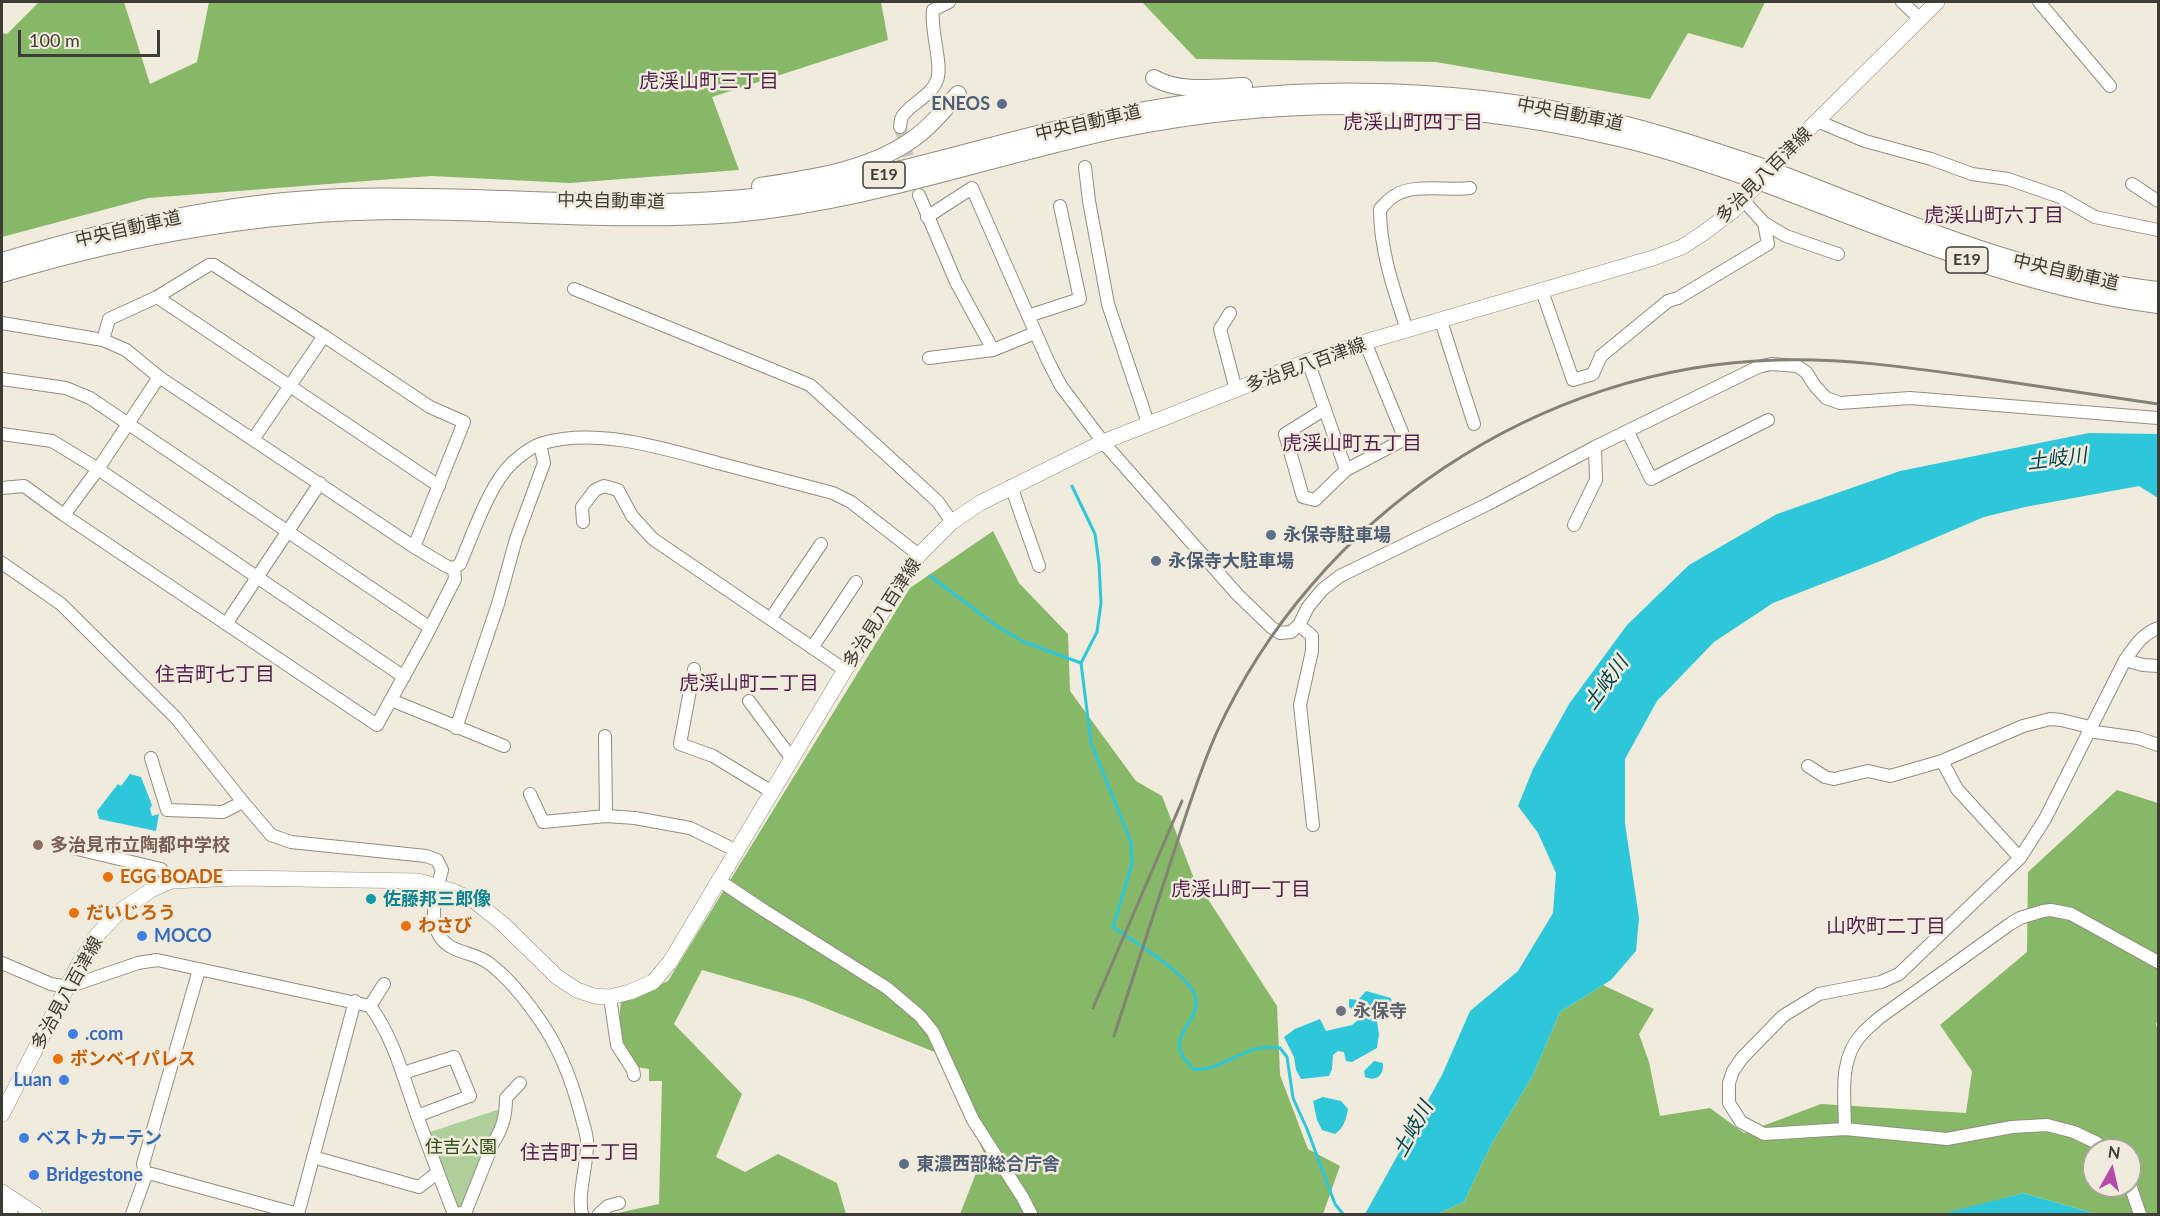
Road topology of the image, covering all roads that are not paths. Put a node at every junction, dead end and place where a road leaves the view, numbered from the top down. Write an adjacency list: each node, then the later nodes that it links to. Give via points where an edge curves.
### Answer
1 (949, 2): 11 (street, via 933,10 931,21 938,79 928,94 902,116)
2 (1902, 2): 5 (street)
3 (1938, 2): 5 (main road, 多治見八百津線)
4 (2039, 2): 7 (street)
5 (1919, 18): 10 (main road, 多治見八百津線)
6 (1154, 78): 8 (highway, via 1164,84 1192,87 1328,86)
7 (2110, 86)
8 (1393, 92): 13 (highway, 中央自動車道 / E19, via 1504,102 1603,119 1662,135); 18 (highway, 中央自動車道 / E19, via 1251,95 1159,108 808,190 688,202)
9 (958, 94): 18 (highway, via 915,138 868,163 720,192)
10 (1818, 121): 19 (main road, 多治見八百津線); 24 (street, via 1865,141 2060,197 2095,217)
11 (900, 127)
12 (1085, 167): 52 (street, via 1108,304)
13 (1752, 171): 14 (highway, 中央自動車道 / E19, bridge); 27 (highway, 中央自動車道 / E19, via 1524,119 1390,106 1299,106 1117,130 888,189 772,210 646,217 405,211 284,216 177,230)
14 (1786, 184): 29 (highway, 中央自動車道 / E19, via 2024,263 2101,282); 32 (highway, 中央自動車道 / E19, via 1928,246 2008,273 2084,293)
15 (2132, 184): 20 (street)
16 (1470, 188): 37 (street, via 1424,188 1396,194 1380,209 1388,273)
17 (919, 195): 22 (street)
18 (577, 201): 26 (highway, 中央自動車道 / E19, via 393,196 283,201 164,219)
19 (1744, 201): 23 (street); 30 (main road, 多治見八百津線, via 1682,247)
20 (2158, 201)
21 (1060, 206): 34 (street, via 1080,299)
22 (927, 217): 34 (street, via 972,188); 42 (street)
23 (1764, 223): 25 (street, via 1785,236); 30 (street, via 1768,244 1668,301 1601,356 1593,374 1573,380)
24 (2158, 230)
25 (1838, 254)
26 (2, 261)
27 (2, 274)
28 (574, 289): 69 (street, via 810,386 938,502)
29 (2158, 290)
30 (1542, 291): 35 (main road, 多治見八百津線)
31 (157, 297): 39 (street, via 214,265); 40 (street, via 109,319); 47 (street)
32 (2158, 305)
33 (1230, 313): 48 (street, via 1220,329)
34 (1028, 316): 38 (street)
35 (1441, 321): 37 (main road, 多治見八百津線); 54 (street)
36 (2, 323): 40 (street)
37 (1407, 330): 41 (main road, 多治見八百津線)
38 (1035, 333): 42 (street); 58 (street, via 1061,386)
39 (324, 336): 47 (street); 64 (street, via 430,407 464,422)
40 (103, 340): 45 (street, via 126,350)
41 (1365, 342): 44 (main road, 多治見八百津線); 62 (street, via 1402,432 1401,441)
42 (993, 350): 43 (street)
43 (929, 358)
44 (1308, 361): 48 (main road, 多治見八百津線); 49 (street)
45 (159, 376): 53 (street); 57 (street)
46 (2, 379): 53 (street, via 66,388 90,398)
47 (289, 386): 57 (street); 64 (street)
48 (1236, 390): 52 (main road, 多治見八百津線)
49 (1325, 410): 62 (street); 62 (street, via 1285,434 1303,497 1315,500)
50 (2158, 418): 55 (street, via 1910,398 1840,403 1826,398 1797,366 1771,364)
51 (1768, 420): 55 (street, via 1651,479)
52 (1148, 423): 58 (main road, 多治見八百津線)
53 (128, 424): 61 (street); 71 (street)
54 (1474, 424)
55 (1629, 432): 60 (street)
56 (2, 434): 61 (street, via 52,441)
57 (254, 438): 63 (street)
58 (1103, 442): 65 (main road, 多治見八百津線); 82 (street, via 1271,627 1280,633 1291,632)
59 (540, 444): 74 (street, via 591,439 639,442 833,493 851,502); 77 (street, via 525,452 501,476 460,564); 93 (street, via 544,463)
60 (1595, 447): 70 (street, via 1596,480); 82 (street, via 1340,576 1322,590)
61 (98, 469): 67 (street); 78 (street)
62 (1346, 470)
63 (320, 483): 71 (street); 73 (street)
64 (439, 486): 73 (street)
65 (1011, 486): 69 (main road, 多治見八百津線); 76 (street)
66 (2, 488): 67 (street, via 24,486)
67 (64, 515): 81 (street)
68 (583, 522): 80 (street, via 582,507 595,490 604,486 618,490 632,516 653,539)
69 (952, 522): 74 (main road, 多治見八百津線)
70 (1575, 525)
71 (288, 532): 78 (street); 83 (street)
72 (821, 544): 80 (street)
73 (414, 547): 77 (street)
74 (919, 555): 89 (main road, 多治見八百津線)
75 (2, 563): 104 (street, via 78,620 176,718)
76 (1039, 566)
77 (454, 568): 83 (street, via 455,579)
78 (257, 579): 81 (street); 90 (street)
79 (856, 582): 85 (street)
80 (771, 618): 85 (street)
81 (226, 624): 91 (street, via 377,725)
82 (1299, 625): 106 (street, via 1312,636 1300,705)
83 (429, 627): 90 (street)
84 (2158, 628): 86 (street, via 2139,639)
85 (813, 648): 89 (street)
86 (2125, 660): 87 (street); 94 (street)
87 (2158, 666)
88 (694, 669): 102 (street, via 680,744 713,756)
89 (845, 670): 99 (main road, 多治見八百津線)
90 (404, 676): 91 (street)
91 (391, 700): 93 (street)
92 (748, 701): 99 (street)
93 (456, 728): 97 (street)
94 (2089, 729): 96 (street); 100 (street, via 2050,719 2023,726); 109 (street, via 2045,819)
95 (605, 736): 105 (street)
96 (2158, 745)
97 (504, 746)
98 (151, 758): 104 (street, via 167,810 223,812)
99 (792, 759): 102 (main road, 多治見八百津線)
100 (1942, 761): 101 (street, via 1890,776 1868,771 1834,779); 109 (street, via 1957,789)
101 (1808, 766)
102 (772, 792): 108 (main road, 多治見八百津線)
103 (530, 794): 105 (street, via 543,822)
104 (243, 802): 112 (street, via 271,835 291,842 437,860 442,870)
105 (606, 816): 108 (street, via 690,828)
106 (1313, 825)
107 (73, 848): 110 (street, via 161,869)
108 (737, 851): 111 (main road, 多治見八百津線)
109 (2020, 858): 126 (street, via 1899,974 1881,982 1819,994 1797,1006 1752,1047 1733,1071 1730,1103 1741,1122 1754,1130 1774,1134)
110 (171, 881): 112 (main road, 多治見八百津線, via 418,881); 117 (main road, 多治見八百津線, via 118,912 98,935)
111 (720, 881): 118 (main road, 多治見八百津線, via 670,962 653,982); 142 (street, via 887,988 920,1016 933,1032 973,1120)
112 (437, 887): 118 (main road, 多治見八百津線, via 472,900 503,924 557,977 577,990); 140 (street, via 433,922 441,940 491,964 539,1019 559,1052 587,1140)
113 (2158, 962): 126 (street, via 2071,914 2050,910 2020,918 1861,1034 1846,1063)
114 (2, 963): 117 (street)
115 (199, 970): 117 (street, via 157,960); 119 (street); 130 (street, via 143,1164)
116 (384, 984): 120 (street)
117 (68, 987): 124 (main road, 多治見八百津線)
118 (610, 998): 122 (street, via 617,1045)
119 (355, 1001): 120 (street); 128 (street)
120 (370, 1006): 121 (street, via 381,1020)
121 (403, 1073): 125 (street); 125 (street, via 454,1057 470,1096)
122 (634, 1075)
123 (520, 1083): 139 (street, via 506,1098 506,1116 466,1211)
124 (2, 1114)
125 (417, 1116): 129 (street)
126 (1845, 1129): 127 (street, via 1947,1138 2047,1125)
127 (2087, 1138)
128 (313, 1157): 129 (street, via 419,1186); 135 (street)
129 (437, 1173): 139 (street)
130 (146, 1175): 135 (street); 138 (street)
131 (2, 1192): 137 (main road)
132 (2134, 1198): 143 (street)
133 (619, 1203): 141 (street, via 608,1206)
134 (2, 1208): 136 (main road)
135 (298, 1214)
136 (10, 1215)
137 (35, 1215)
138 (132, 1215)
139 (456, 1215)
140 (582, 1215)
141 (599, 1215)
142 (1031, 1215)
143 (2140, 1215)

